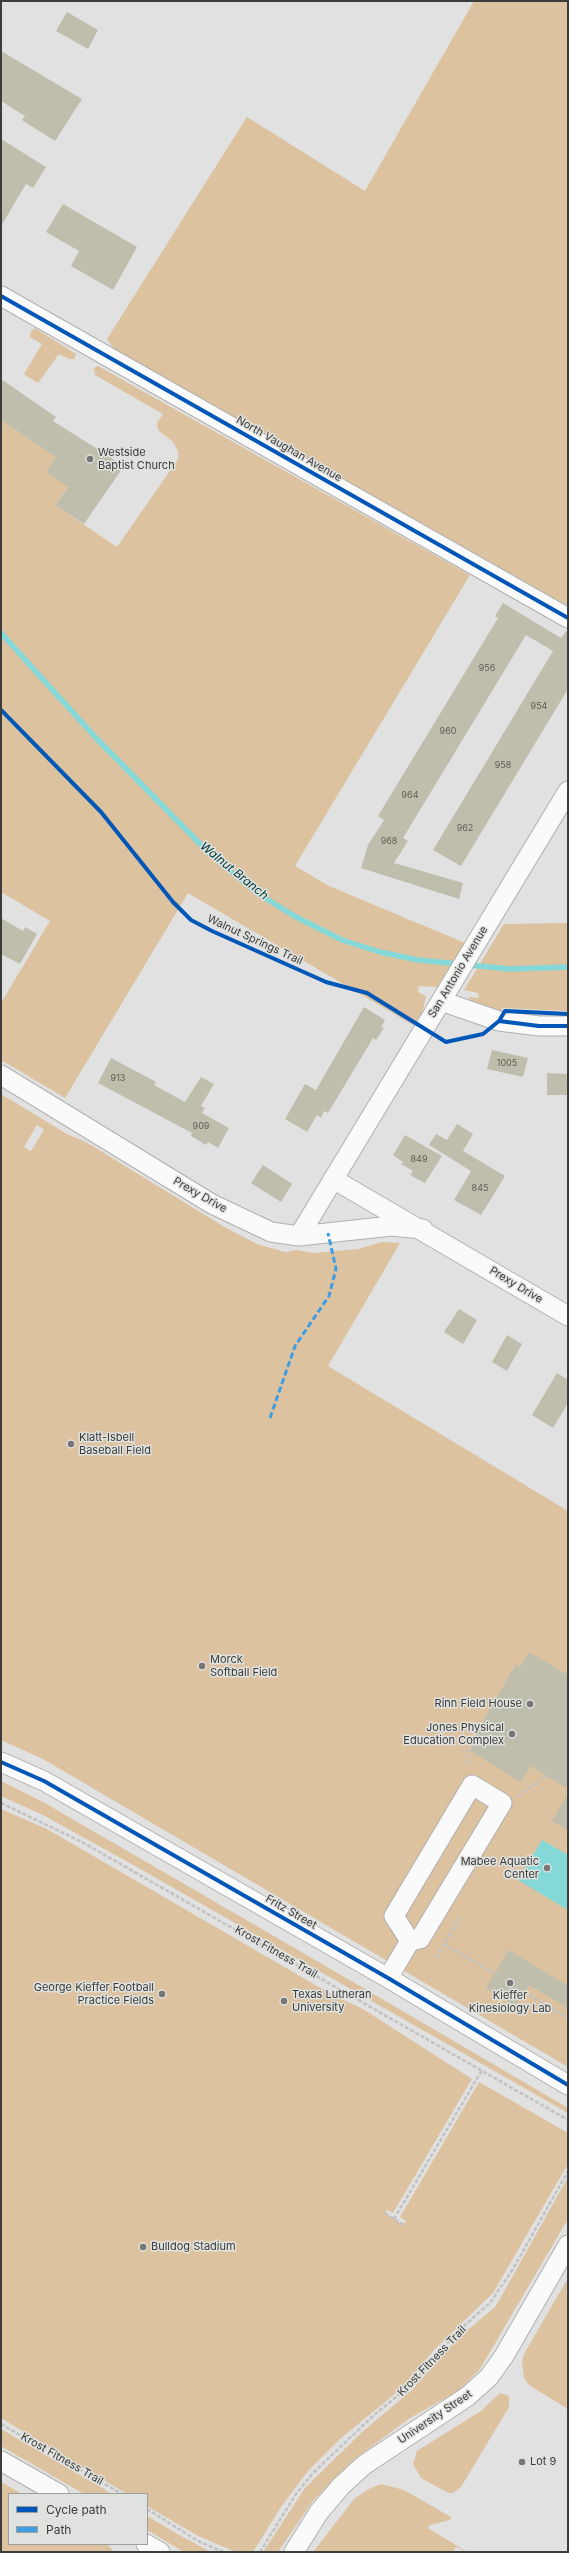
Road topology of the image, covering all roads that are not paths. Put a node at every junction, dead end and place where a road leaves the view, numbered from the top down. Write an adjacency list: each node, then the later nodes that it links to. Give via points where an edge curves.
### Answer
1 (1, 296): 2 (street, North Vaughan Avenue)
2 (568, 618)
3 (568, 791): 4 (street, San Antonio Avenue)
4 (441, 1001): 5 (street, via 499,1021 533,1026); 7 (street, San Antonio Avenue)
5 (568, 1026)
6 (1, 1075): 9 (street, Prexy Drive, via 212,1204 271,1232)
7 (333, 1179): 8 (street, Prexy Drive); 9 (street, San Antonio Avenue)
8 (423, 1229): 9 (street, Prexy Drive, via 391,1226); 10 (street, Prexy Drive)
9 (299, 1236)
10 (568, 1316)
11 (1, 1762): 13 (street, Fritz Street, via 44,1781)
12 (410, 1941): 12 (street, via 420,1939 502,1803 472,1785 394,1916); 13 (street)
13 (388, 1978): 14 (street, Fritz Street)
14 (568, 2085)
15 (568, 2245): 20 (street, University Street, via 504,2356 489,2377 468,2396 372,2460 346,2481 319,2512)
16 (1, 2461): 17 (street)
17 (57, 2493)
18 (148, 2545): 19 (street)
19 (160, 2552)
20 (294, 2552)

